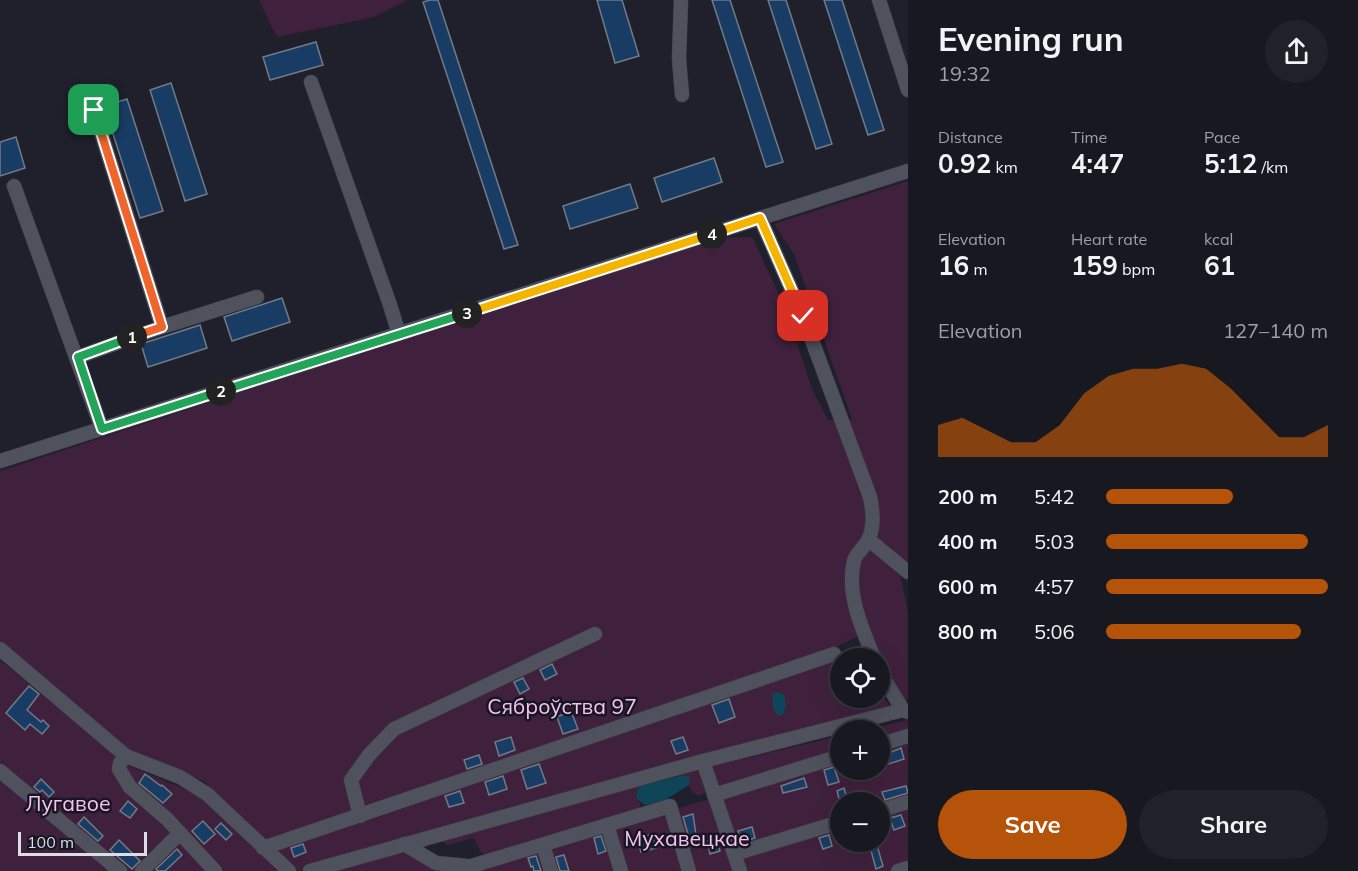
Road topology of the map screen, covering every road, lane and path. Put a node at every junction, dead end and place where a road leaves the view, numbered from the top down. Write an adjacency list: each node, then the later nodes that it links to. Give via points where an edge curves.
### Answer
1 (681, 0): 5 (street)
2 (879, 0): 4 (street)
3 (311, 82): 12 (street)
4 (908, 90)
5 (682, 95)
6 (94, 110): 11 (street)
7 (908, 171): 9 (street)
8 (14, 186): 13 (street)
9 (760, 218): 12 (street); 16 (street, via 803,316 870,497 874,517)
10 (257, 297): 11 (street)
11 (162, 327): 13 (street)
12 (399, 334): 14 (street)
13 (78, 357): 14 (street)
14 (102, 429): 15 (street)
15 (0, 461)
16 (869, 540): 17 (street); 19 (street, via 855,557 850,580)
17 (908, 572)
18 (595, 634): 33 (street, via 394,729 351,780)
19 (870, 648)
20 (0, 649): 26 (street)
21 (830, 655): 33 (street)
22 (890, 688): 23 (street)
23 (905, 711): 28 (street)
24 (908, 736): 25 (street)
25 (890, 742)
26 (126, 756): 36 (street, via 119,769 130,787); 39 (street, via 180,777 207,794)
27 (830, 759): 30 (street)
28 (703, 761): 30 (street); 37 (street)
29 (0, 771): 43 (street)
30 (714, 795): 40 (street)
31 (908, 802): 32 (street)
32 (890, 808)
33 (360, 816): 39 (street)
34 (607, 825): 38 (street); 50 (street); 51 (street, via 670,806)
35 (830, 825): 40 (street)
36 (180, 833): 44 (street); 45 (street)
37 (404, 844): 42 (street, via 436,863); 47 (street)
38 (543, 845): 42 (street); 49 (street)
39 (263, 848): 46 (street)
40 (734, 854): 52 (street)
41 (908, 868): 53 (street)
42 (474, 869): 48 (street)
43 (120, 871)
44 (142, 871)
45 (215, 871)
46 (289, 871)
47 (310, 871)
48 (455, 871)
49 (550, 871)
50 (621, 871)
51 (689, 871)
52 (740, 871)
53 (898, 871)

